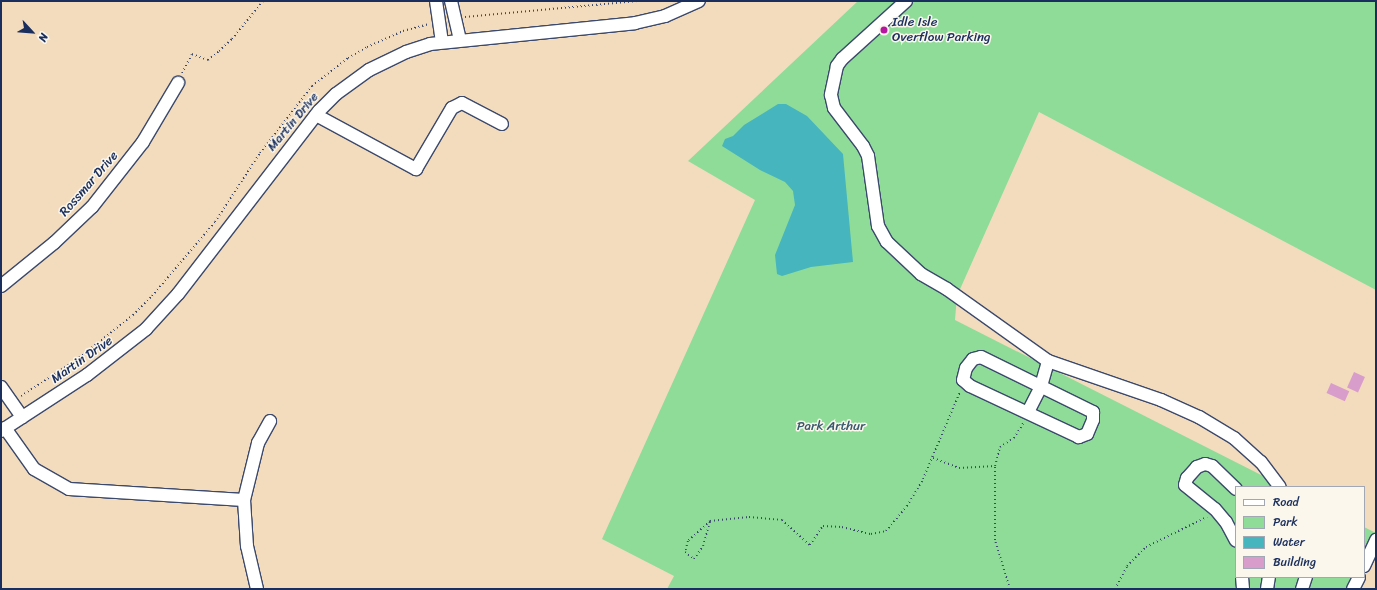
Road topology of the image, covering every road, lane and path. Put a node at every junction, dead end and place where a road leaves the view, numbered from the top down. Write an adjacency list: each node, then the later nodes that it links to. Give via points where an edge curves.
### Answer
1 (263, 1): 11 (path, via 232,39 208,60 192,54)
2 (436, 1): 10 (street)
3 (451, 1): 9 (street)
4 (637, 1): 7 (path)
5 (699, 1): 9 (street, Martin Drive, via 665,16 636,23)
6 (906, 1): 15 (street, via 842,59 837,66 831,95 834,108 864,146 868,156 878,226 887,242 921,274 947,289)
7 (465, 17)
8 (433, 22): 19 (path, via 403,31 367,47 348,58 312,86 260,153 215,222 152,296 82,356)
9 (460, 39): 10 (street, Martin Drive)
10 (442, 42): 12 (street, Martin Drive, via 406,52 369,70 336,94)
11 (178, 83): 14 (street, Rossmar Drive, via 143,142 92,207 54,243)
12 (316, 116): 13 (street, via 416,169 452,108 462,103); 21 (street, Martin Drive, via 161,314 107,361)
13 (502, 124)
14 (1, 286)
15 (1048, 361): 17 (street); 26 (street, via 1161,400 1199,417 1234,438 1261,462)
16 (970, 386): 17 (street, via 963,380 966,368 973,359 981,357); 20 (street); 24 (path, via 960,393 953,405)
17 (1041, 386): 20 (street); 20 (street, via 1093,412 1090,428 1087,434 1079,437)
18 (1, 387): 21 (street)
19 (17, 399)
20 (1028, 412): 25 (path, via 1014,438 1000,447)
21 (22, 417): 23 (street, Martin Drive)
22 (270, 421): 28 (street, via 258,443)
23 (2, 430): 28 (street, via 34,469 69,489)
24 (933, 458): 25 (path, via 959,468); 31 (path, via 895,523 880,533 871,534 829,525 823,526 810,544 782,520 748,517)
25 (995, 466): 40 (path, via 995,540)
26 (1278, 486)
27 (1235, 488): 29 (street, via 1212,466 1205,464 1197,467 1187,478 1185,485)
28 (244, 500): 39 (street, via 247,546)
29 (1215, 509): 30 (street); 41 (path, via 1205,518 1174,531 1146,547 1128,566)
30 (1231, 520): 32 (street)
31 (710, 521): 31 (path, via 703,546 694,559 684,552 688,541)
32 (1235, 537)
33 (1376, 540): 34 (street)
34 (1365, 564)
35 (1242, 578): 42 (street)
36 (1269, 578): 43 (street)
37 (1306, 578): 44 (street)
38 (1358, 578): 45 (street)
39 (257, 589)
40 (1010, 589)
41 (1115, 589)
42 (1243, 589)
43 (1267, 589)
44 (1302, 589)
45 (1353, 589)

